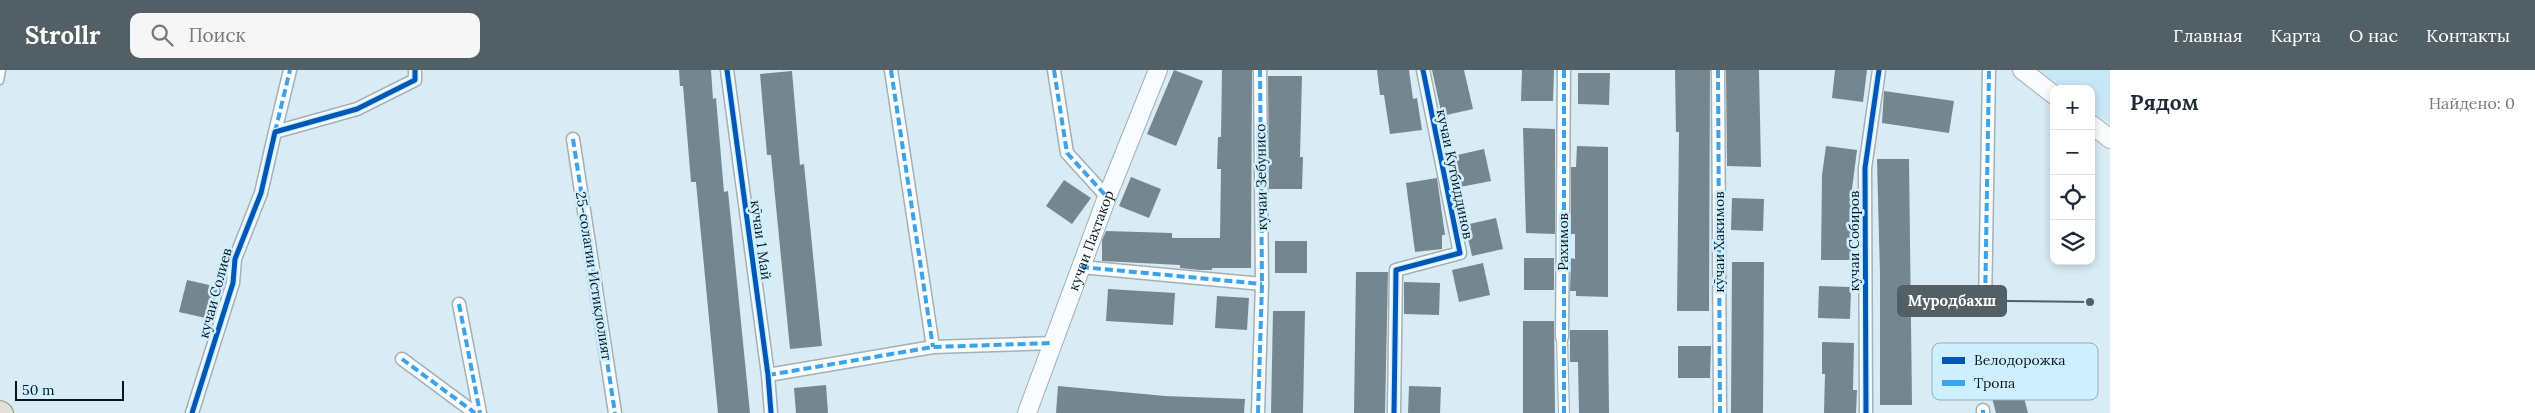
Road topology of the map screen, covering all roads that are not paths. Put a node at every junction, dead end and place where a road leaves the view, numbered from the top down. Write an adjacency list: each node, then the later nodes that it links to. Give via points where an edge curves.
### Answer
1 (2, 70): 15 (lane)
2 (290, 70): 18 (street, кучаи Солиев)
3 (415, 70): 18 (street, via 415,80 357,109)
4 (727, 70): 30 (street, кӯчаи 1 Май)
5 (891, 70): 28 (street)
6 (1054, 70): 21 (street, via 1067,153)
7 (1158, 70): 21 (main road, кучаи Пахтакор)
8 (1260, 70): 23 (street, кучаи Зебунисо)
9 (1423, 70): 38 (street, кучаи Кутбиддинов, via 1460,253 1396,270)
10 (1564, 70): 26 (street, Рахимов)
11 (1718, 70): 40 (street, кӯчаи Хакимов)
12 (1879, 70): 41 (street, кучаи Собиров, via 1865,168)
13 (1989, 70): 25 (street)
14 (2022, 70): 16 (main road)
15 (0, 81)
16 (2050, 92)
17 (2095, 127): 20 (main road)
18 (275, 132): 31 (street, кучаи Солиев, via 261,193 234,259 233,283)
19 (573, 138): 34 (street, 25-солагии Истиқлолият)
20 (2110, 139)
21 (1107, 197): 22 (main road, кучаи Пахтакор)
22 (1081, 267): 23 (street); 27 (main road, кучаи Пахтакор)
23 (1262, 284): 37 (street, кучаи Зебунисо)
24 (459, 304): 33 (street)
25 (1985, 308)
26 (1562, 337): 39 (street, Рахимов)
27 (1053, 343): 28 (street); 36 (main road, кучаи Пахтакор)
28 (933, 346): 30 (street)
29 (402, 360): 32 (street)
30 (768, 375): 35 (street, кӯчаи 1 Май)
31 (192, 413)
32 (475, 413)
33 (480, 413)
34 (615, 413)
35 (771, 413)
36 (1027, 413)
37 (1258, 413)
38 (1394, 413)
39 (1564, 413)
40 (1720, 413)
41 (1866, 413)

